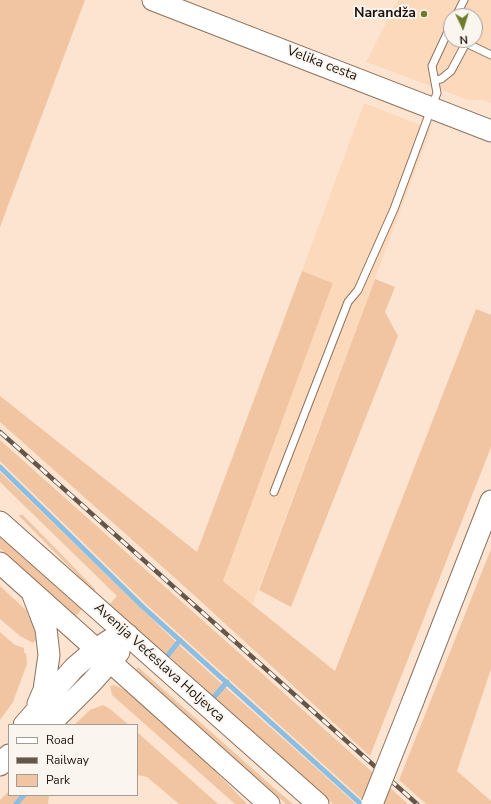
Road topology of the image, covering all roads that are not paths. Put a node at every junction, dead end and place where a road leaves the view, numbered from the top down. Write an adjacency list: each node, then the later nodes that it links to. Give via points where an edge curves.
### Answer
1 (153, 0): 5 (main road, Velika cesta)
2 (443, 42): 4 (lane, via 432,66)
3 (491, 55): 4 (lane, via 466,43 451,71 441,79)
4 (435, 80): 5 (lane, via 436,93)
5 (432, 107): 6 (main road, Velika cesta); 7 (lane, via 394,209 358,290 348,302)
6 (491, 131)
7 (274, 492)
8 (491, 500): 19 (main road, bridge)
9 (0, 522): 12 (main road, Avenija Većeslava Holjevca)
10 (0, 563): 11 (main road)
11 (31, 591): 13 (main road); 14 (main road, via 46,629 49,655)
12 (128, 635): 13 (main road); 18 (main road, Avenija Većeslava Holjevca)
13 (103, 655): 14 (main road); 17 (main road)
14 (36, 720)
15 (8, 755): 16 (main road)
16 (0, 765)
17 (269, 804)
18 (318, 804)
19 (372, 804)

